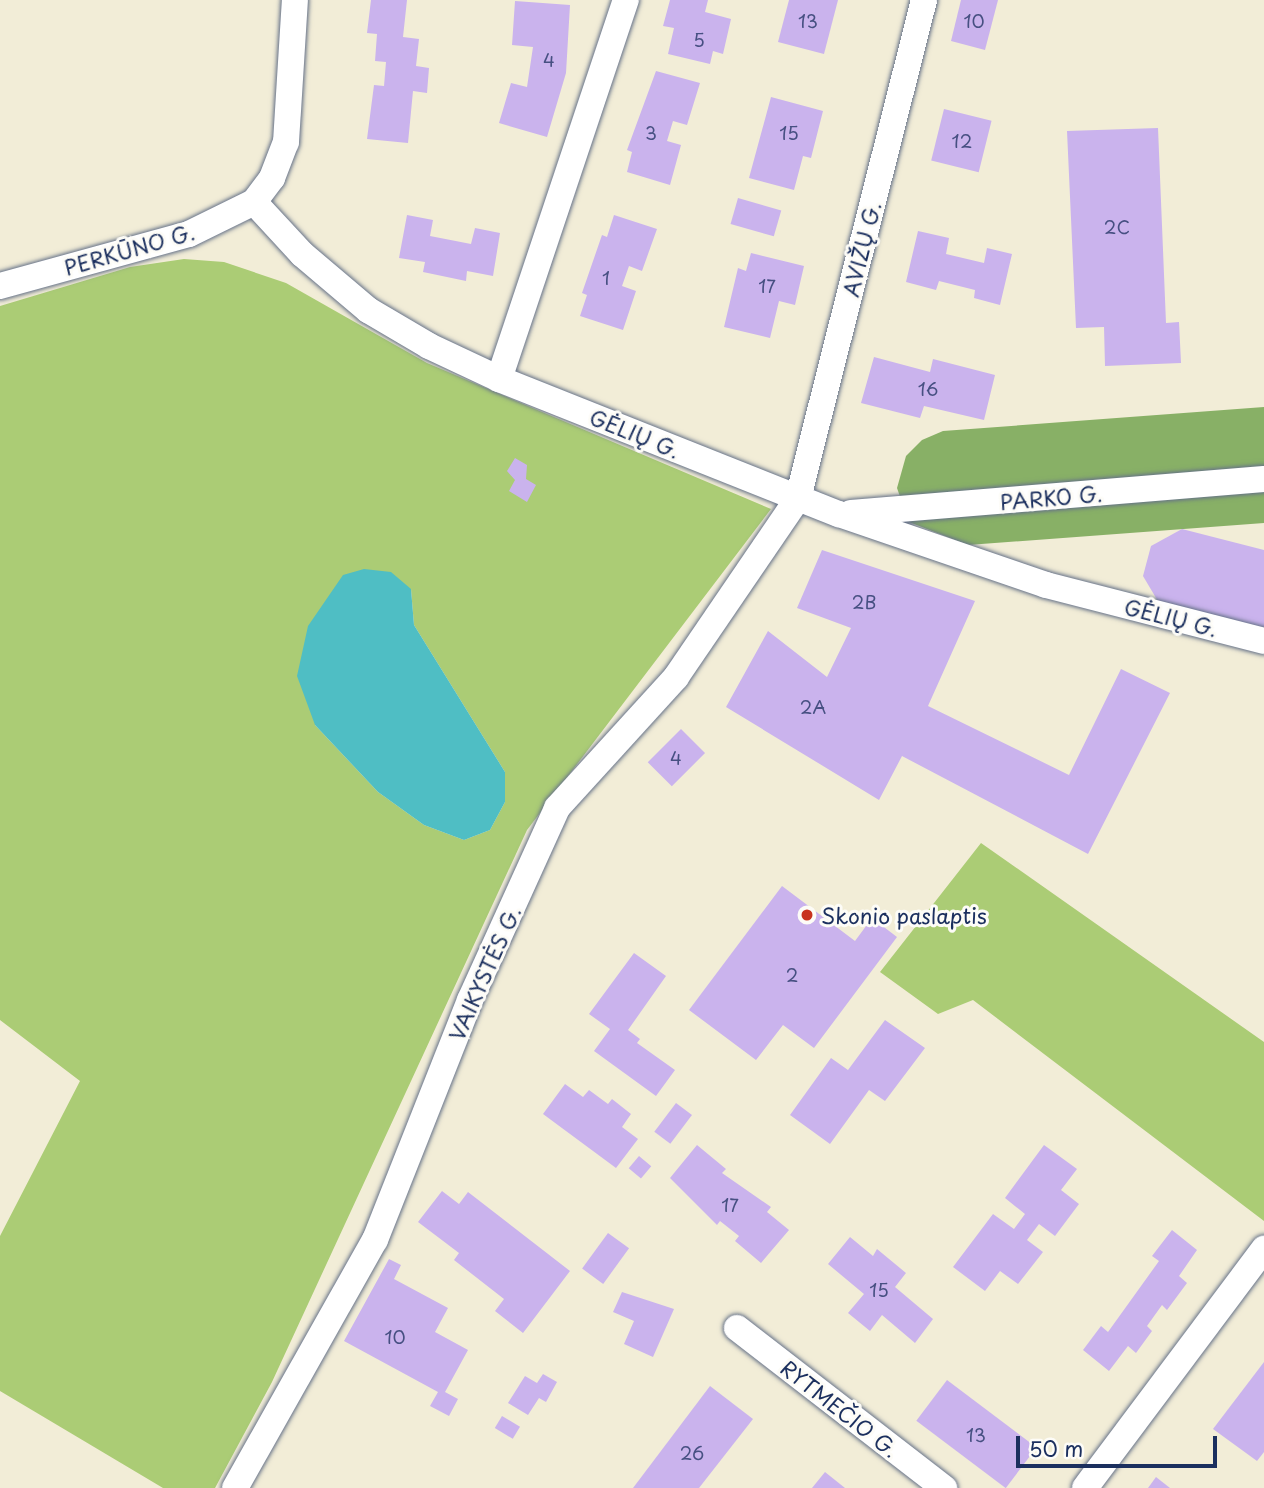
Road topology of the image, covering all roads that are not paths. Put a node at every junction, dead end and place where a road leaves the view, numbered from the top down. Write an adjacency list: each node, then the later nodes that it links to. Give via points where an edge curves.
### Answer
1 (295, 0): 4 (street, via 286,142 272,178)
2 (626, 0): 6 (street)
3 (924, 0): 8 (street, AVIŽŲ G.)
4 (254, 202): 5 (street, PERKŪNO G., via 189,234); 6 (street, GĖLIŲ G., via 302,254 368,310)
5 (0, 286)
6 (499, 379): 8 (street, GĖLIŲ G.)
7 (1264, 480): 9 (street, PARKO G.)
8 (798, 498): 9 (street, GĖLIŲ G.); 13 (street, VAIKYSTĖS G., via 676,677 557,808 470,1000 375,1241)
9 (839, 514): 10 (street, GĖLIŲ G., via 1045,585)
10 (1264, 641)
11 (1264, 1249): 15 (street)
12 (737, 1328): 14 (street, RYTMEČIO G.)
13 (235, 1488)
14 (944, 1488)
15 (1085, 1488)

